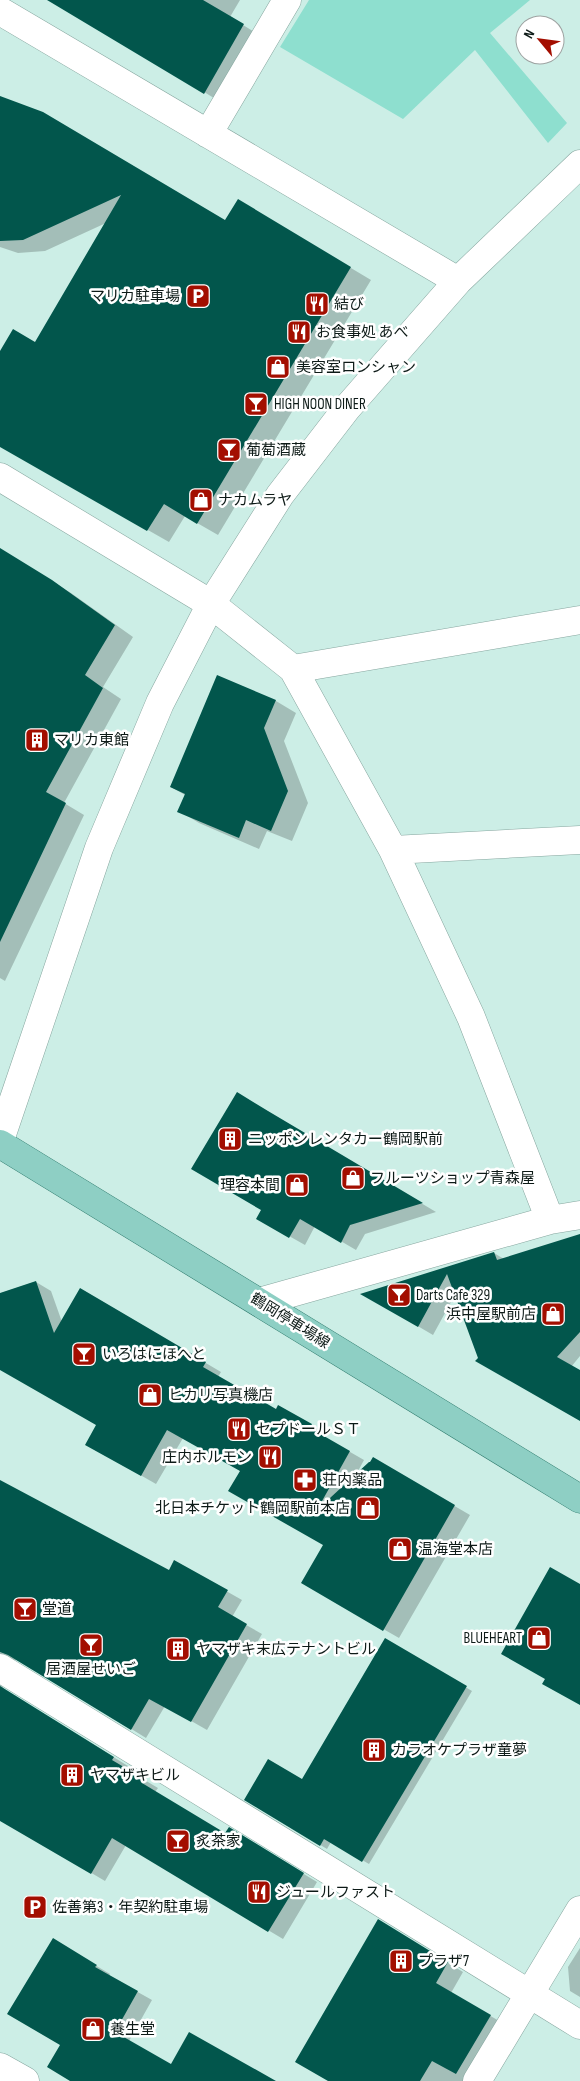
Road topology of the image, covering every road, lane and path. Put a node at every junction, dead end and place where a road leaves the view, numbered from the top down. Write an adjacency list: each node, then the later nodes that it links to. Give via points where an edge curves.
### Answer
1 (287, 0): 3 (street)
2 (0, 11): 3 (street)
3 (208, 134): 5 (street)
4 (580, 164): 5 (street)
5 (458, 281): 7 (street, via 308,456 253,534)
6 (0, 477): 7 (street)
7 (211, 604): 9 (street); 12 (street, via 160,703 99,848)
8 (580, 620): 9 (street)
9 (293, 669): 11 (street)
10 (580, 840): 11 (street)
11 (394, 850): 15 (street, via 472,1017)
12 (0, 1140)
13 (0, 1144): 16 (main road, 鶴岡停車場線)
14 (580, 1215): 15 (street)
15 (550, 1220): 16 (street)
16 (259, 1302): 17 (main road, 鶴岡停車場線)
17 (580, 1500)
18 (0, 1668): 20 (street)
19 (580, 1910): 20 (street)
20 (530, 1994): 21 (street); 24 (street)
21 (580, 2025)
22 (0, 2067): 23 (street)
23 (25, 2081)
24 (477, 2081)

